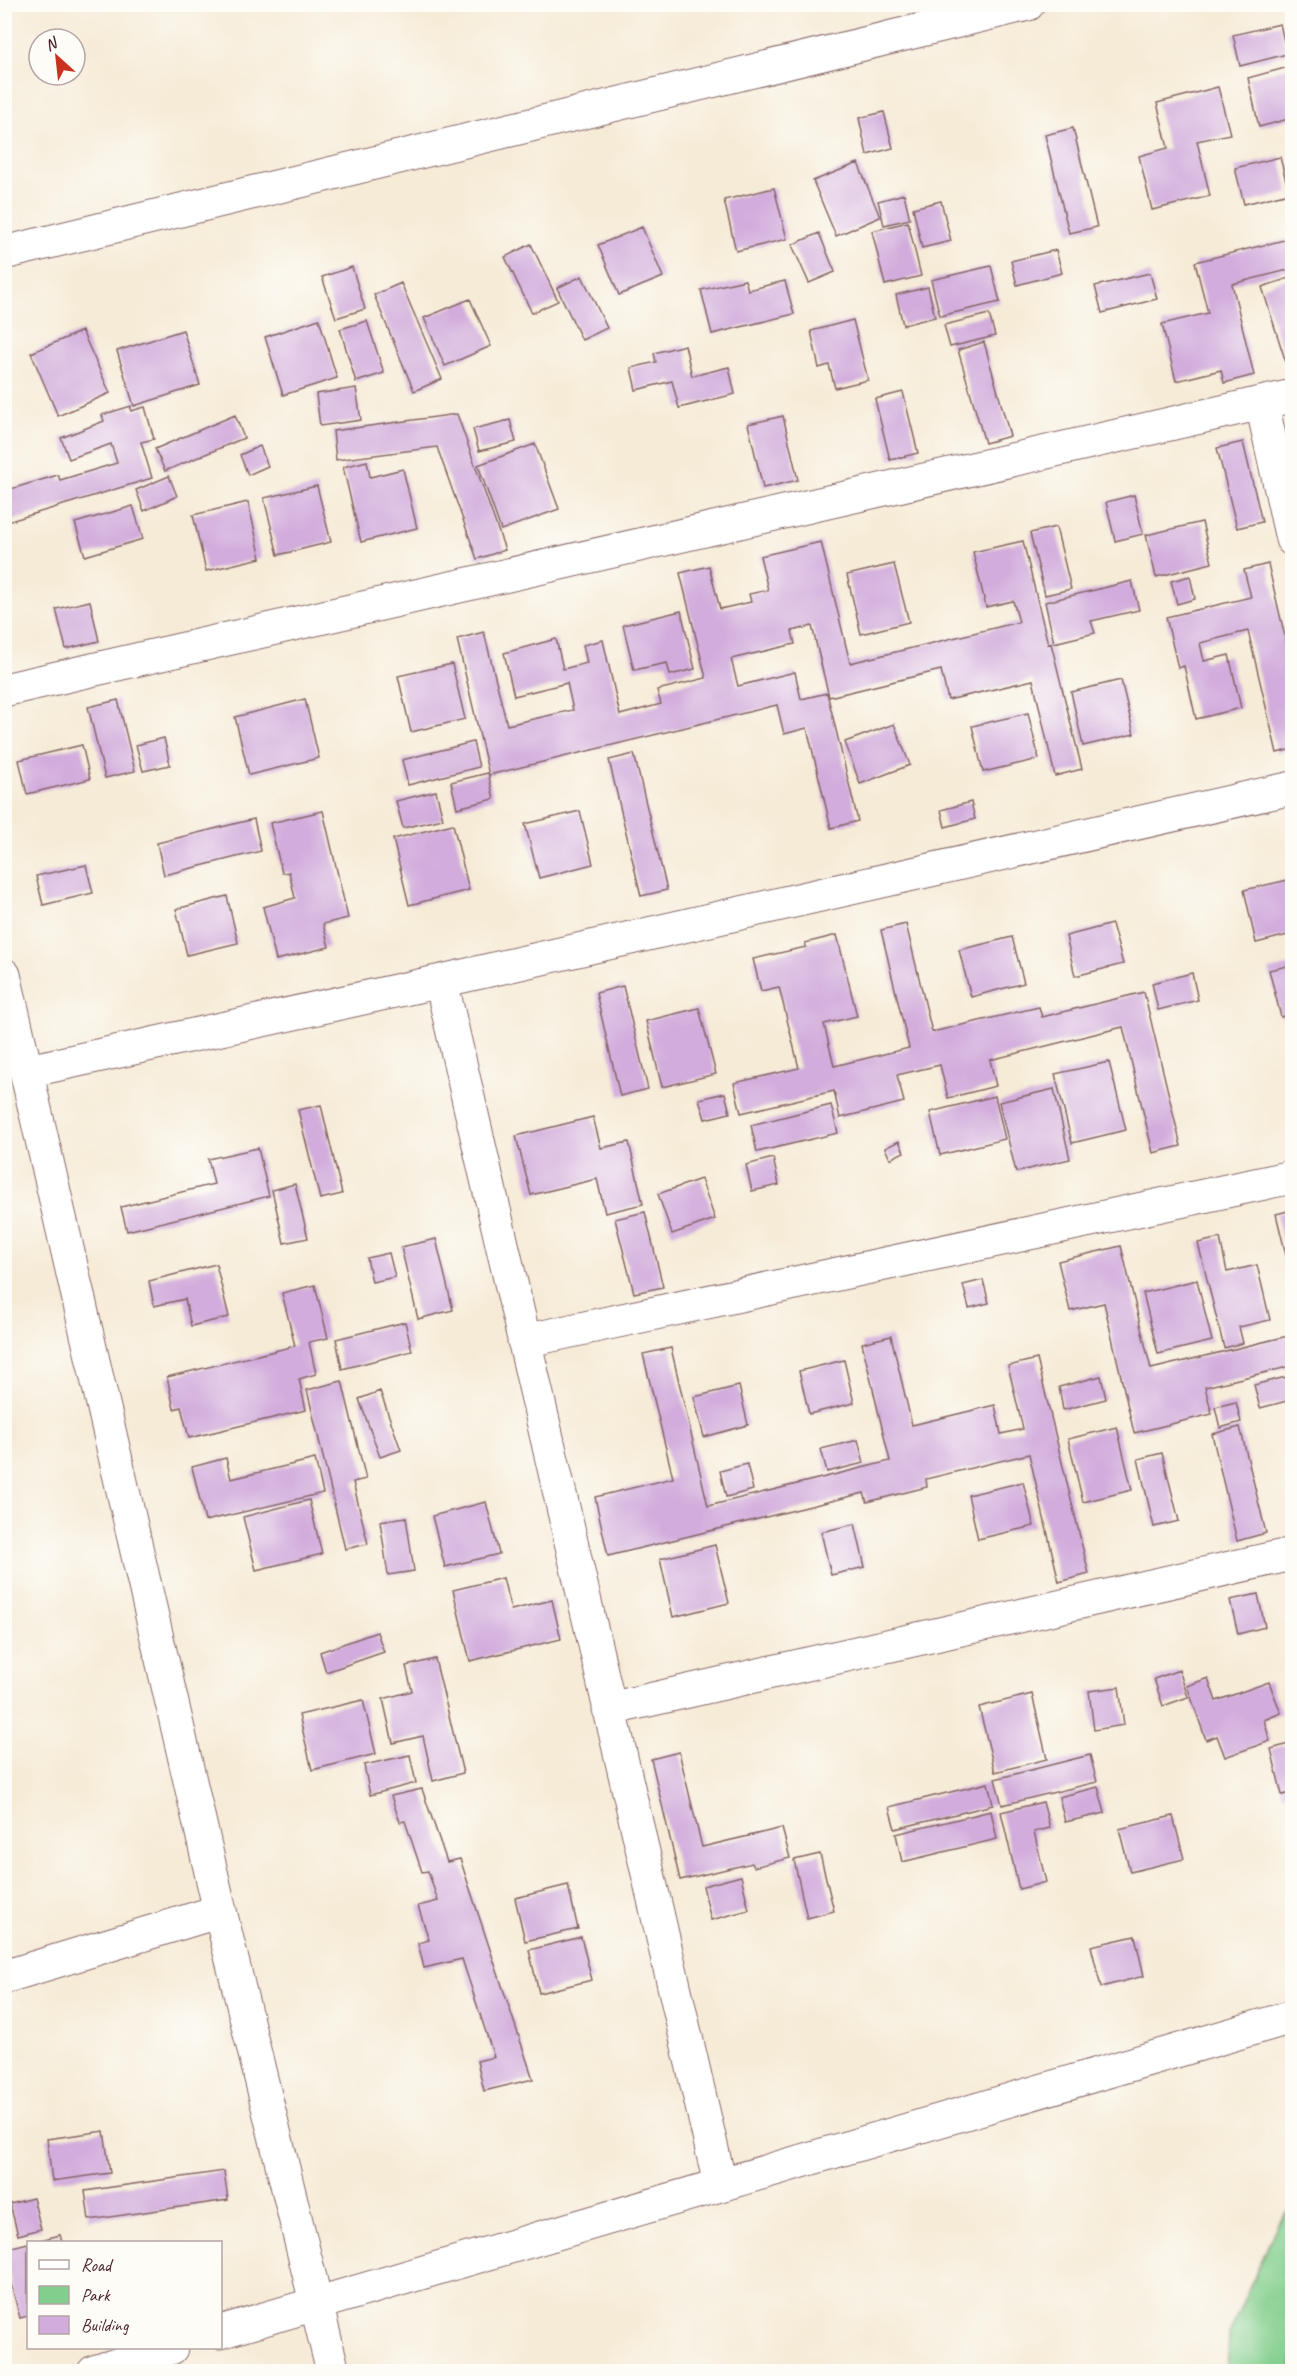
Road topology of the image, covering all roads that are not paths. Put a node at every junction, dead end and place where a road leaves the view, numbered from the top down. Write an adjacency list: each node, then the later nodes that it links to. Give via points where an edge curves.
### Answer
1 (1028, 4): 2 (street)
2 (4, 253)
3 (1277, 400): 4 (street); 5 (street)
4 (1293, 539)
5 (4, 690)
6 (1293, 788): 8 (street)
7 (4, 975): 9 (street)
8 (441, 981): 9 (street); 11 (street)
9 (28, 1071): 14 (street)
10 (1293, 1177): 11 (street)
11 (524, 1341): 13 (street)
12 (1293, 1554): 13 (street)
13 (609, 1709): 17 (street)
14 (220, 1911): 15 (street); 18 (street)
15 (4, 1977)
16 (1293, 2017): 17 (street)
17 (720, 2184): 18 (street)
18 (317, 2302): 19 (street); 22 (street)
19 (222, 2331)
20 (168, 2349): 21 (street)
21 (94, 2372)
22 (333, 2372)

